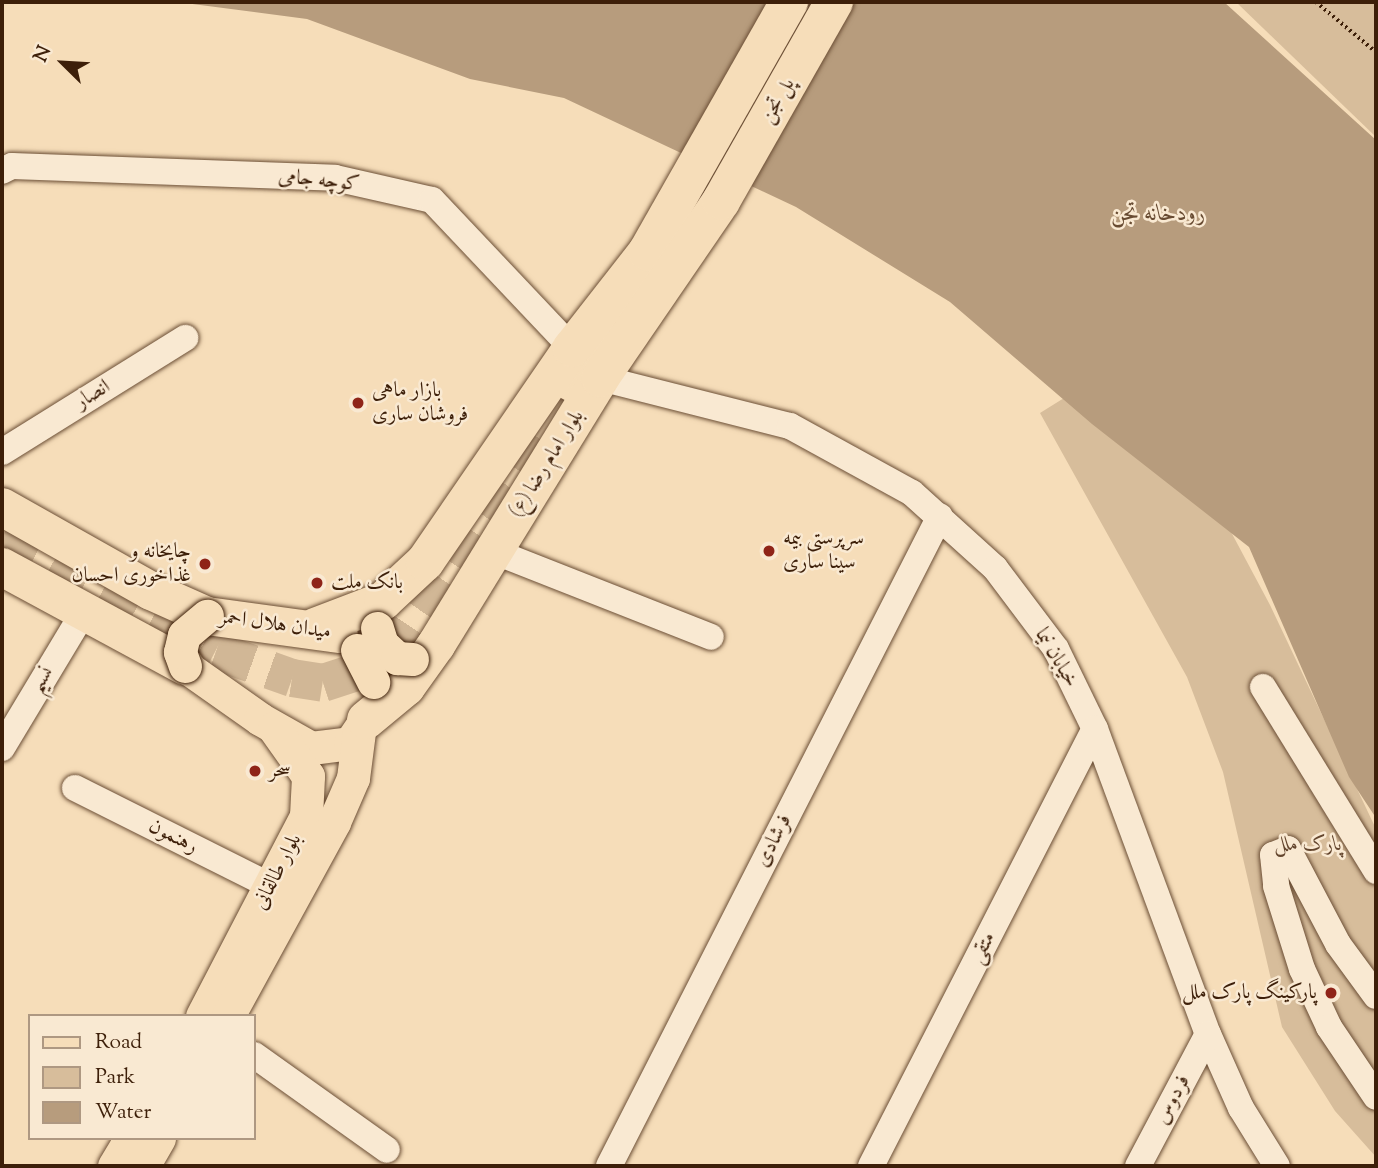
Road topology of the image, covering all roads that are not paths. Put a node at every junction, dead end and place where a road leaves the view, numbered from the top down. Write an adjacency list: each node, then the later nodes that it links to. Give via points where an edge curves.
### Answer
1 (789, 2): 4 (highway, پل تجن)
2 (834, 2): 5 (highway, پل تجن)
3 (2, 171): 7 (street, کوچه جامی, via 12,166 335,178 432,200)
4 (682, 187): 7 (highway, بلوار امام رضا (ع))
5 (721, 201): 7 (highway, بلوار امام رضا (ع), via 635,325)
6 (185, 338): 8 (street, انصار)
7 (580, 370): 10 (street, خیابان نیما, via 790,426 912,493); 11 (highway, بلوار امام رضا (ع)); 17 (highway, بلوار امام رضا (ع), via 425,562)
8 (2, 452)
9 (2, 507): 15 (highway)
10 (940, 516): 22 (street, خیابان نیما, via 995,568 1056,649); 38 (street, فرشادی)
11 (493, 551): 16 (street); 18 (highway, بلوار امام رضا (ع))
12 (2, 567): 13 (highway)
13 (83, 613): 15 (highway); 23 (street, نسیم)
14 (315, 627): 15 (highway, میدان هلال احمر); 17 (highway, میدان هلال احمر); 17 (highway, بلوار امام رضا (ع), via 357,615)
15 (174, 629): 21 (main road)
16 (711, 637)
17 (374, 639): 18 (main road, bridge, via 397,658); 20 (main road)
18 (424, 651): 20 (highway, بلوار امام رضا (ع), via 406,687)
19 (1264, 687): 25 (street)
20 (363, 726): 21 (main road, via 343,747 319,749); 29 (main road, بلوار طالقانی, via 353,778 334,822)
21 (274, 728): 26 (main road, بلوار طالقانی, via 308,776 306,816)
22 (1095, 729): 30 (street, خیابان نیما); 39 (street, متقی)
23 (2, 748)
24 (75, 788): 26 (street, رهنمون)
25 (1376, 871)
26 (271, 886): 28 (main road, بلوار طالقانی)
27 (1376, 996): 32 (street, via 1338,944 1288,849 1273,855 1276,886 1302,969 1329,1027)
28 (203, 1014)
29 (229, 1014)
30 (1208, 1034): 40 (street, فردوس); 41 (street, خیابان نیما, via 1241,1108)
31 (256, 1056): 35 (street)
32 (1376, 1097)
33 (130, 1140): 36 (main road)
34 (158, 1140): 37 (main road)
35 (387, 1150)
36 (114, 1166)
37 (142, 1166)
38 (609, 1166)
39 (871, 1166)
40 (1138, 1166)
41 (1277, 1166)

